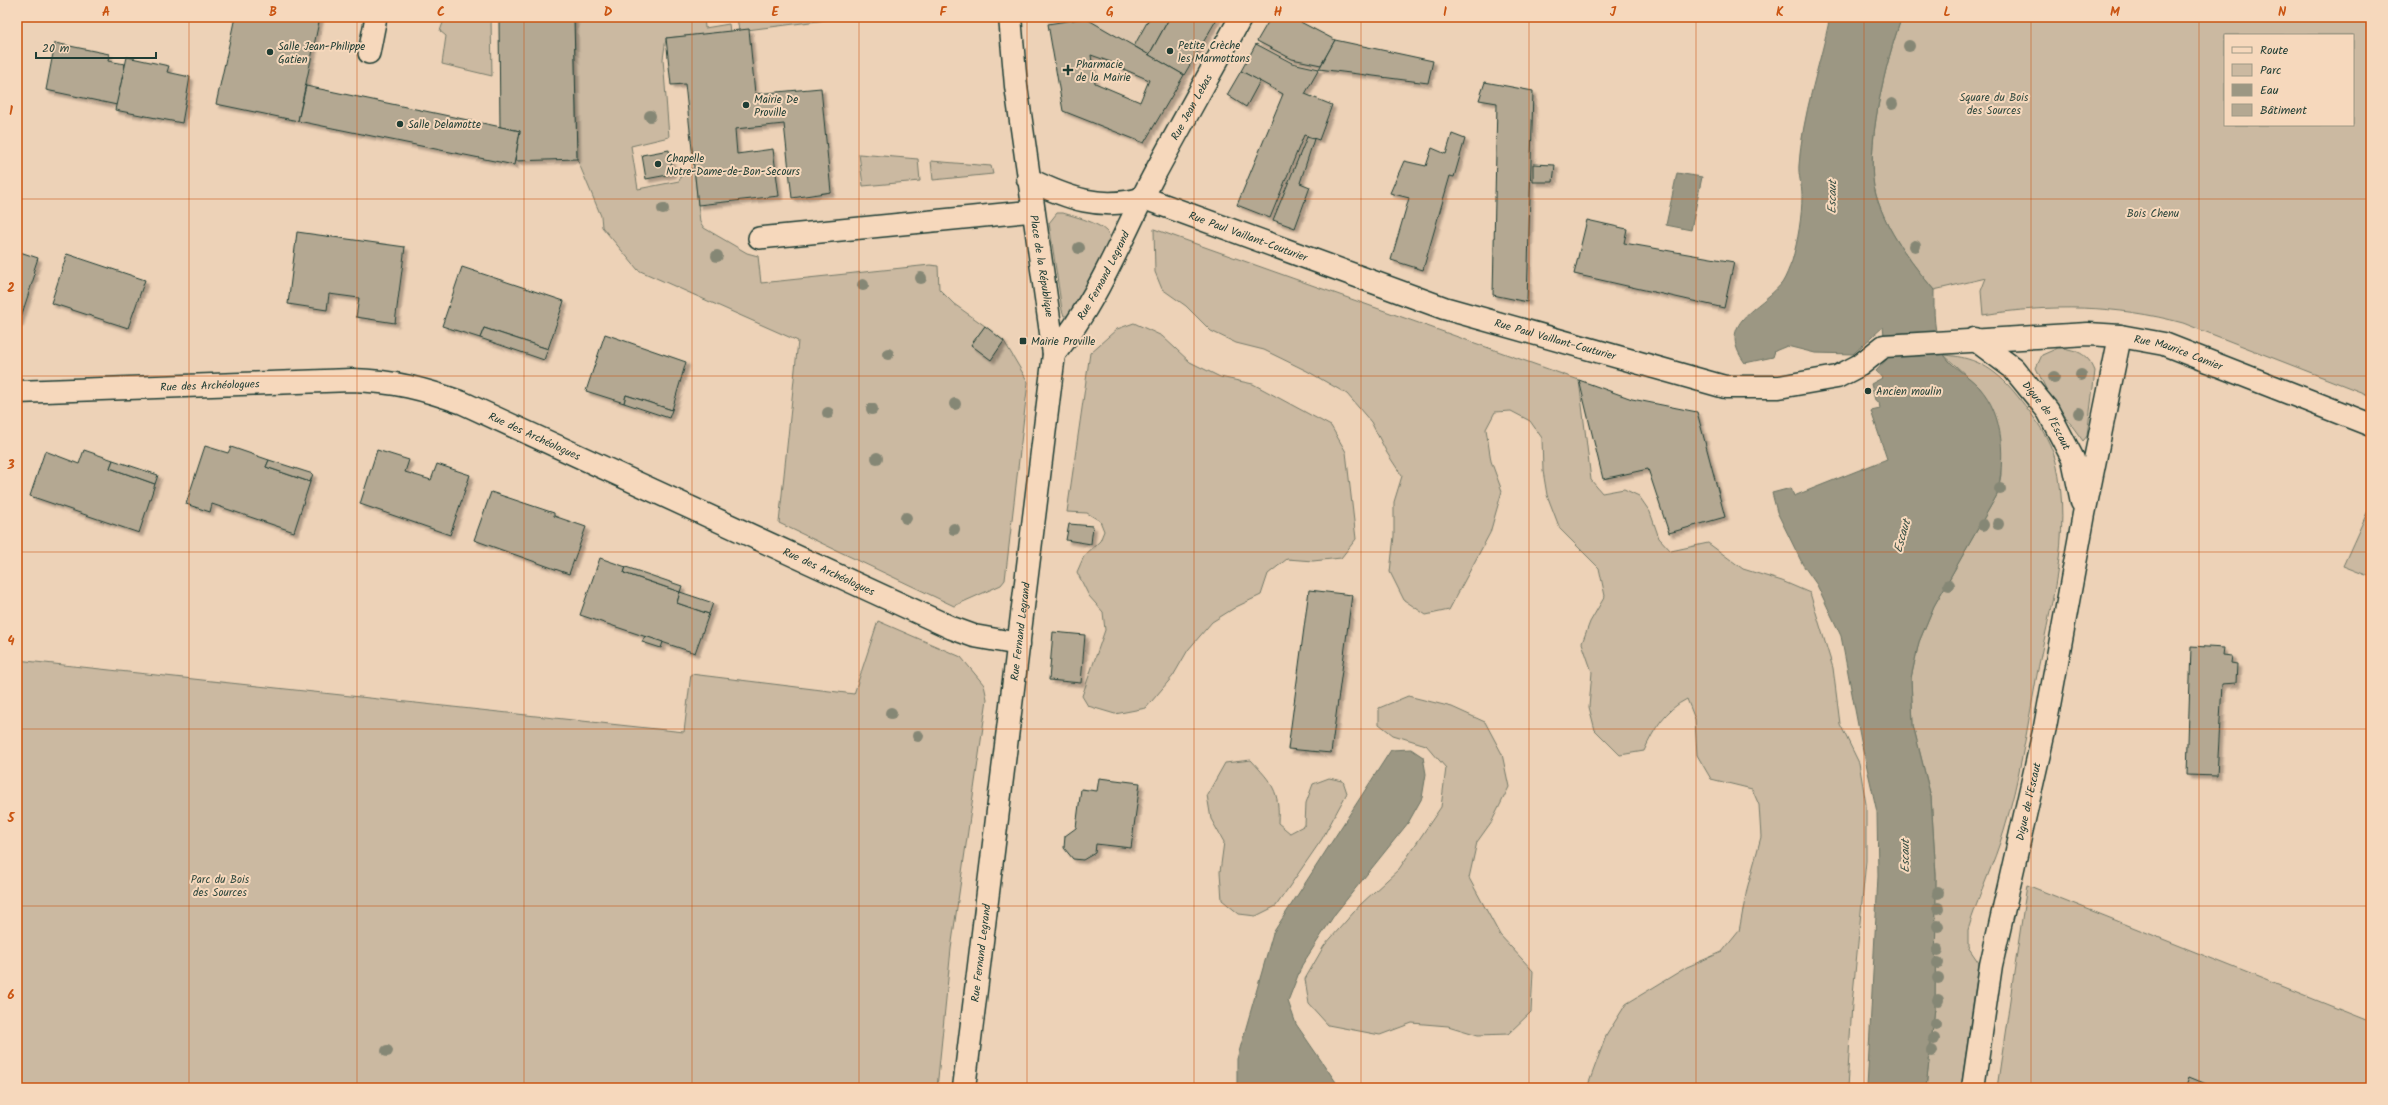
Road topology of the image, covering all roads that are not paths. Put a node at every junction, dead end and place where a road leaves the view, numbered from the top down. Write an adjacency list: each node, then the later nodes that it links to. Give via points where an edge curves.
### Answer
1 (376, 17): 4 (lane)
2 (1010, 17): 5 (street, Place de la République)
3 (1241, 17): 6 (street, Rue Jean Lebas, via 1152,178)
4 (369, 53)
5 (1028, 179): 6 (street, via 1085,201 1111,205); 7 (street, Place de la République)
6 (1144, 198): 10 (street, Rue Paul Vaillant-Couturier, via 1444,308 1718,385 1743,388 1792,385 1837,377 1860,365 1884,346); 11 (street, Rue Fernand Legrand, via 1079,320)
7 (1034, 211): 8 (lane); 11 (street, Place de la République)
8 (759, 238)
9 (2120, 336): 10 (street, Rue Maurice Camier, via 2088,334); 13 (street, Rue Maurice Camier, via 2164,344); 14 (street, Digue de l'Escaut)
10 (1974, 339): 14 (street, Digue de l'Escaut, via 2013,368 2048,411 2073,459)
11 (1054, 354): 15 (street, Rue Fernand Legrand)
12 (17, 392): 15 (street, Rue des Archéologues, via 352,380 418,387 463,403 952,628 974,636)
13 (2371, 425)
14 (2084, 514): 17 (street, Digue de l'Escaut, via 2045,727 1991,965)
15 (1019, 644): 16 (street, Rue Fernand Legrand)
16 (964, 1088)
17 (1972, 1088)

